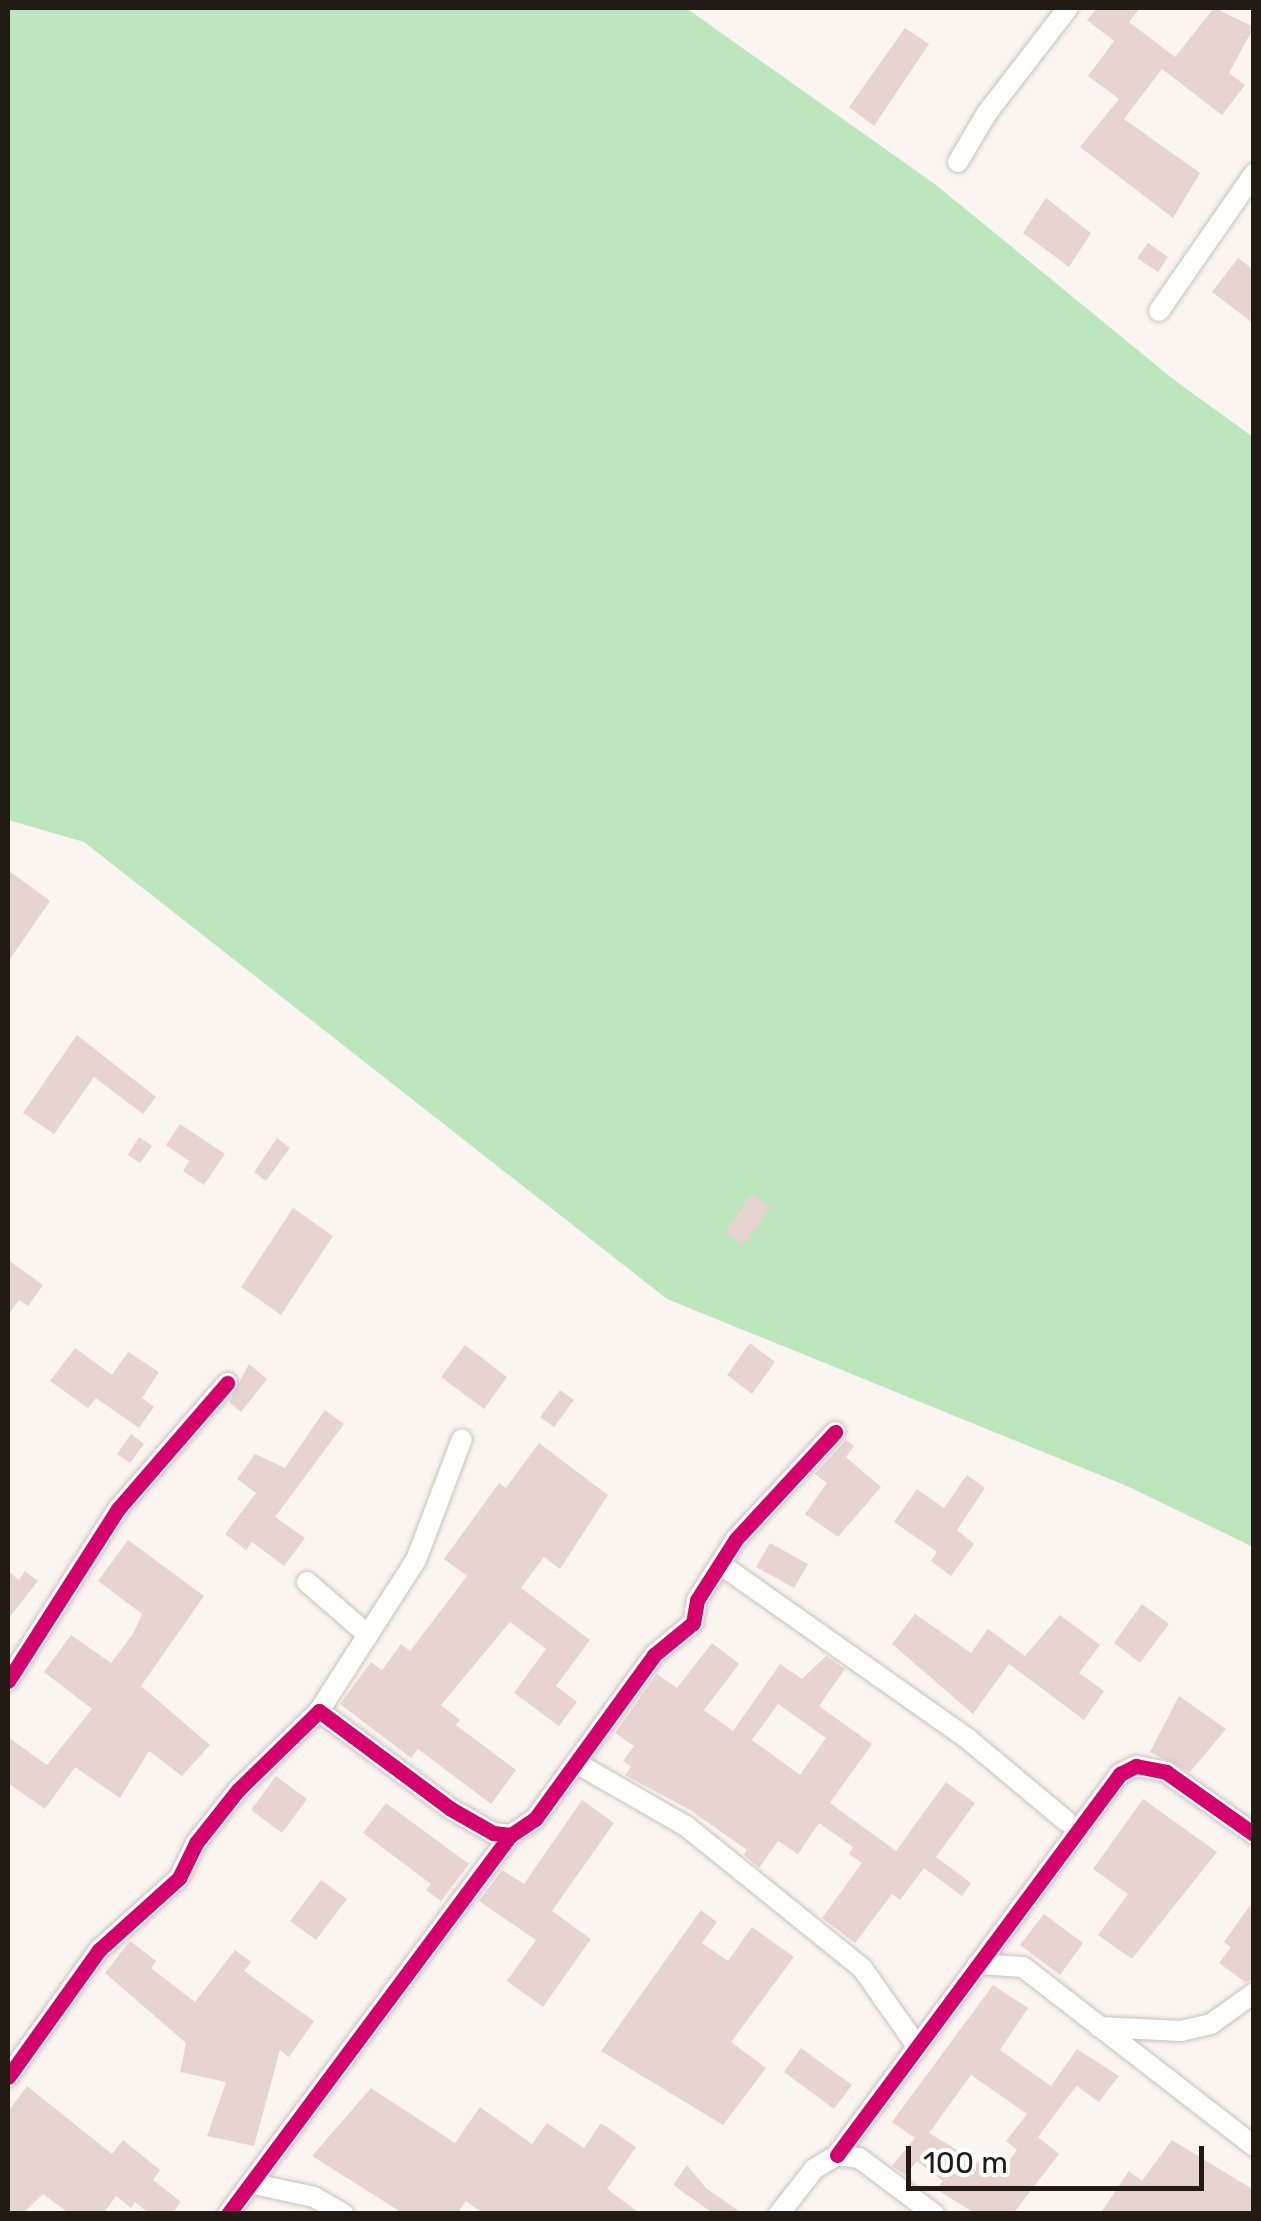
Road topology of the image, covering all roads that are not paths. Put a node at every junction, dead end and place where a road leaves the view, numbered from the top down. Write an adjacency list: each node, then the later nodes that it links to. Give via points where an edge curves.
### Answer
1 (1068, 8): 2 (street)
2 (958, 162)
3 (1254, 174): 4 (street)
4 (1159, 310)
5 (226, 1382): 11 (street, via 118,1509)
6 (836, 1432): 8 (street)
7 (462, 1439): 10 (street, via 416,1560)
8 (720, 1564): 13 (street, via 697,1600 693,1623 654,1655); 14 (street, via 968,1740)
9 (307, 1582): 10 (street)
10 (368, 1636): 12 (street)
11 (8, 1681)
12 (320, 1711): 16 (street, via 451,1809 493,1833); 21 (street, via 238,1790 196,1843 179,1878 87,1963)
13 (578, 1764): 16 (street, via 535,1819); 20 (street, via 686,1826 862,1968)
14 (1066, 1821)
15 (1254, 1834): 17 (street, via 1166,1772 1136,1766 1108,1785)
16 (511, 1835): 24 (street)
17 (978, 1964): 19 (street, via 1023,1967); 20 (street)
18 (1254, 1993): 19 (street, via 1211,2024 1181,2031)
19 (1099, 2027): 22 (street)
20 (915, 2043): 23 (street)
21 (8, 2078)
22 (1254, 2146)
23 (837, 2156): 27 (street, via 814,2169); 28 (street, via 860,2158)
24 (254, 2184): 25 (street); 26 (street, via 314,2197)
25 (228, 2214)
26 (344, 2214)
27 (779, 2214)
28 (934, 2214)

